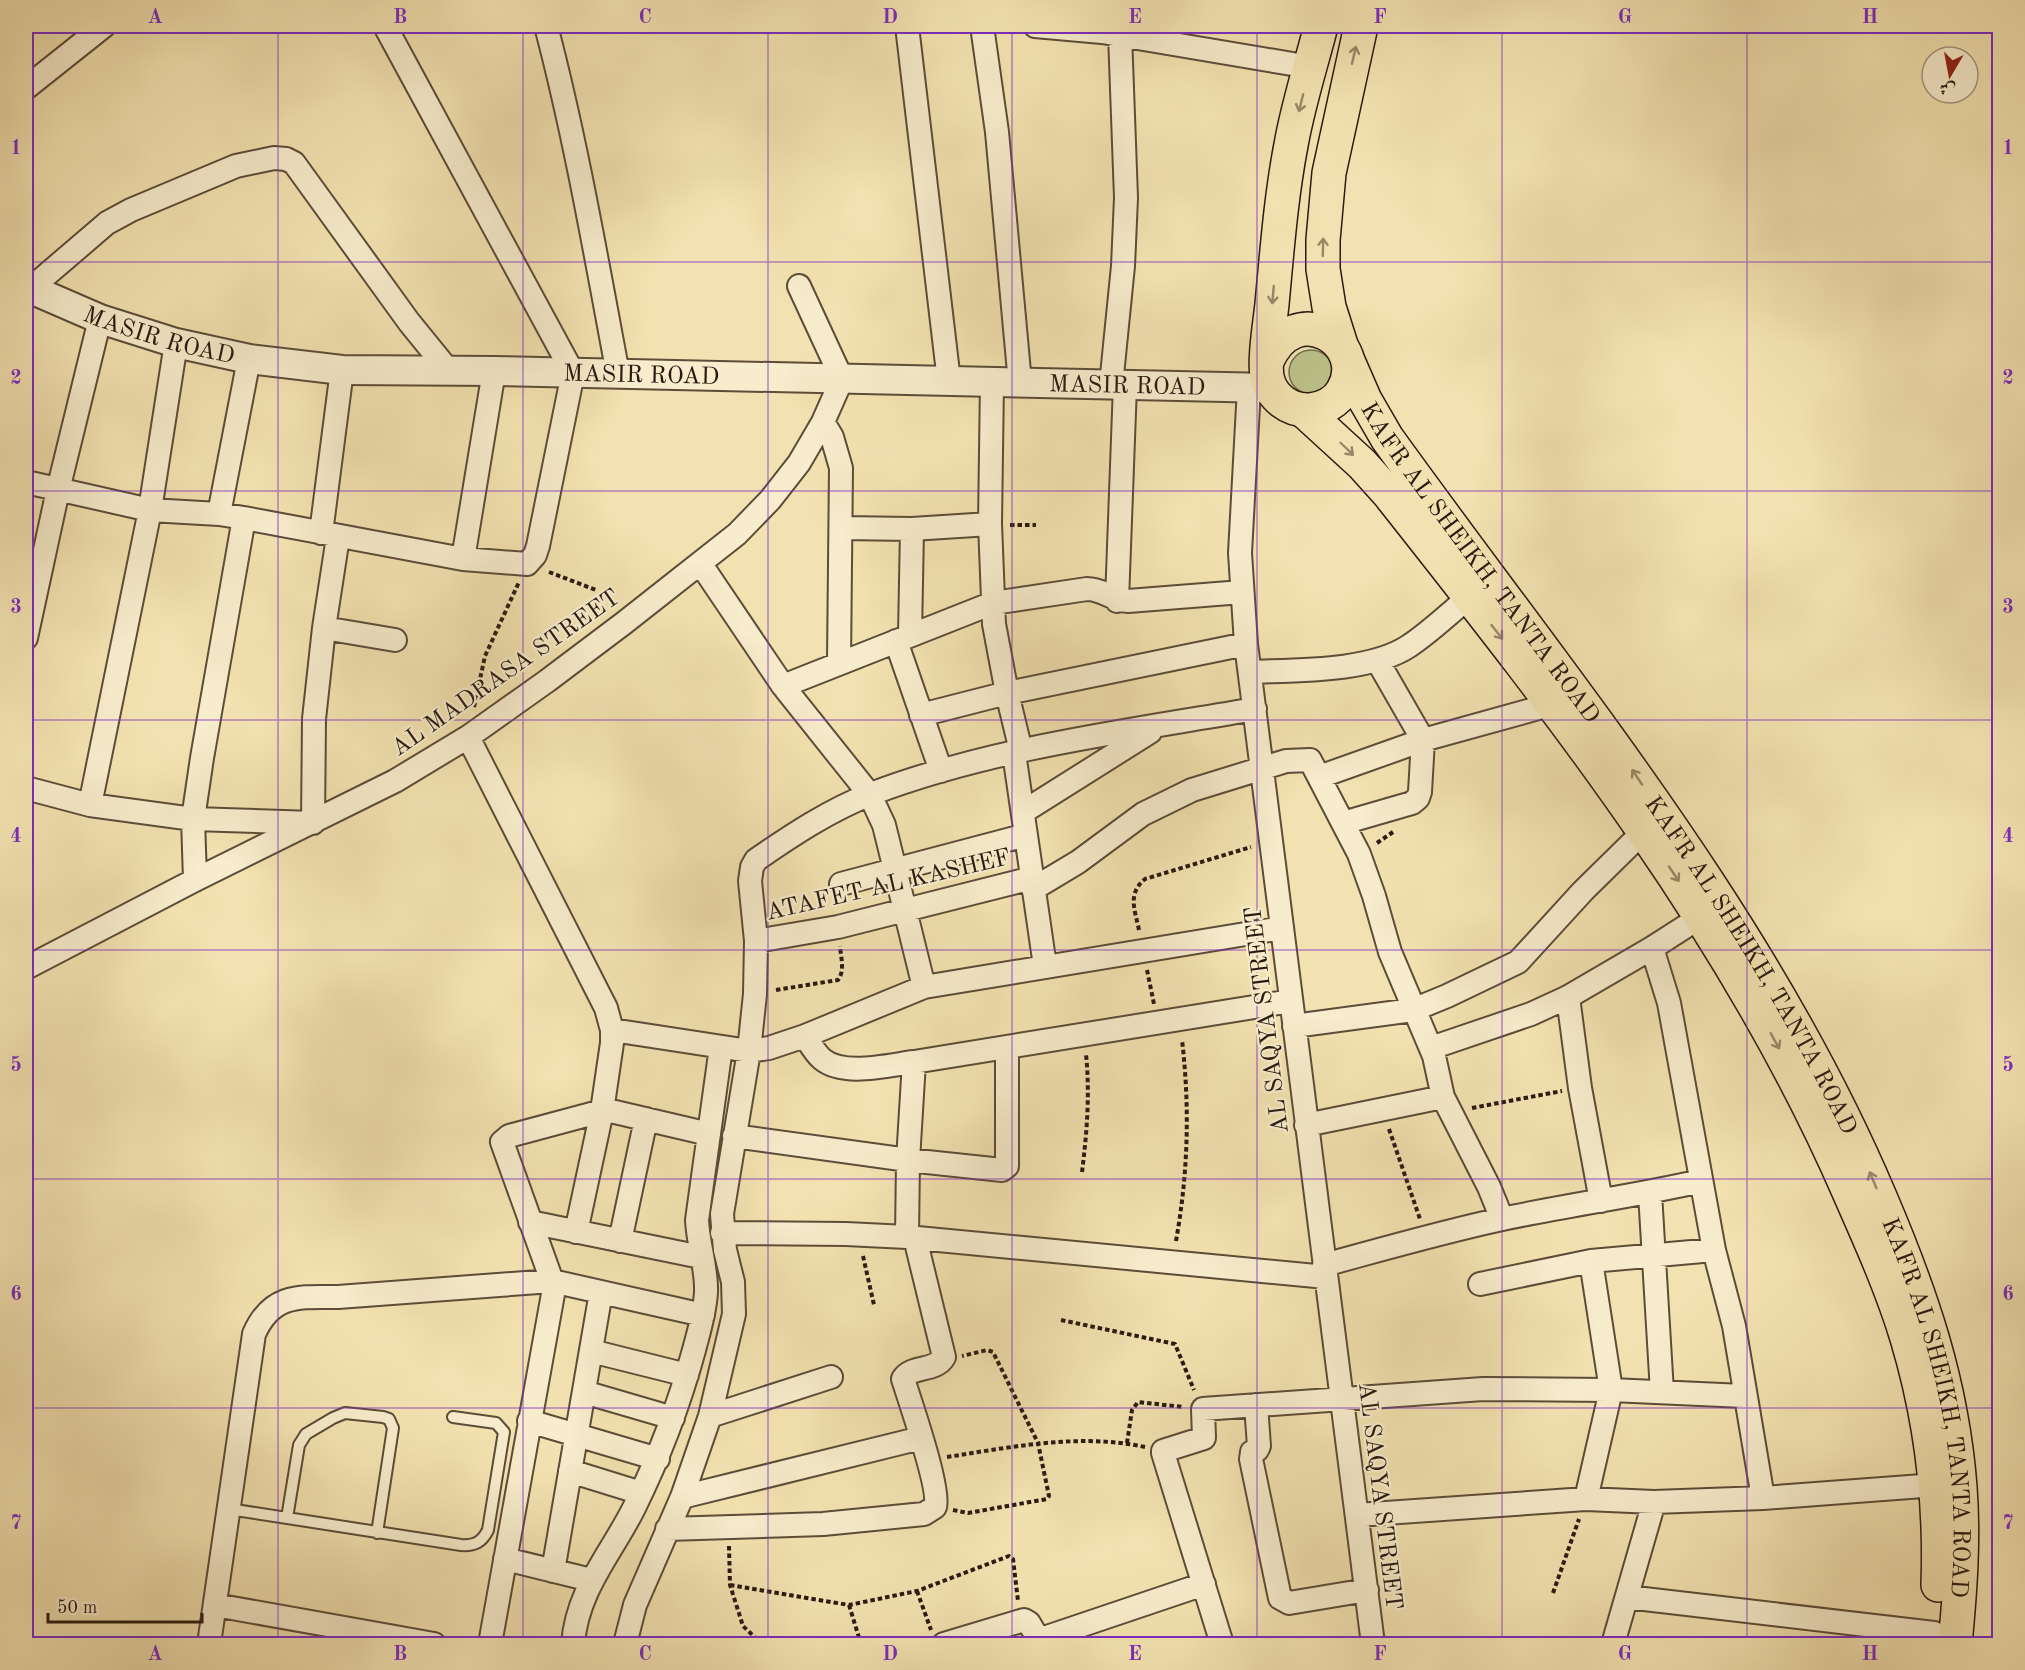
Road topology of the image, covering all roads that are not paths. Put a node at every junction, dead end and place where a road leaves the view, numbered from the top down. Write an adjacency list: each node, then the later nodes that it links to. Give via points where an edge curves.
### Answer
1 (104, 26): 11 (street)
2 (385, 26): 21 (street)
3 (546, 26): 22 (street, via 579,166)
4 (907, 26): 25 (street)
5 (982, 26): 26 (street, via 997,132)
6 (1035, 26): 9 (street)
7 (1321, 26): 10 (main road)
8 (1361, 26): 16 (main road, KAFR AL SHEIKH, TANTA ROAD, one-way to 8, via 1329,307 1323,240 1329,173)
9 (1108, 30): 10 (street); 27 (street, via 1126,198)
10 (1310, 67): 23 (main road, one-way to 23, via 1291,144)
11 (30, 76)
12 (799, 286): 24 (street)
13 (28, 288): 14 (street, MASIR ROAD); 19 (street, via 107,223 130,210 236,166 286,159 294,162)
14 (100, 319): 15 (street, MASIR ROAD); 31 (street)
15 (176, 343): 17 (street, MASIR ROAD); 32 (street)
16 (1344, 353): 23 (main road, via 1329,334 1299,329 1284,335 1273,347); 28 (main road, via 1348,376 1343,391 1319,409); 159 (main road, KAFR AL SHEIKH, TANTA ROAD, one-way to 16, via 1961,1584 1962,1535 1960,1486 1944,1383 1915,1282 1844,1116 1800,1031 1723,904 1617,748 1387,438)
17 (249, 359): 18 (street, MASIR ROAD); 33 (street)
18 (342, 370): 19 (street, MASIR ROAD); 38 (street)
19 (448, 370): 20 (street, MASIR ROAD)
20 (494, 371): 21 (street, MASIR ROAD); 39 (street)
21 (573, 373): 22 (street, MASIR ROAD); 39 (street, via 535,555 527,564)
22 (618, 374): 24 (street, MASIR ROAD)
23 (1262, 379): 27 (street, MASIR ROAD); 28 (main road, via 1279,399); 41 (street, AL SAQYA STREET, via 1240,553)
24 (842, 380): 25 (street, MASIR ROAD); 29 (street, AL MADRASA STREET)
25 (949, 381): 26 (street, MASIR ROAD)
26 (1006, 383): 27 (street, MASIR ROAD); 35 (street)
27 (1118, 385): 43 (street)
28 (1303, 410): 42 (main road, KAFR AL SHEIKH, TANTA ROAD, one-way to 42, via 1389,494)
29 (823, 422): 36 (street, via 835,444 841,468); 40 (street, AL MADRASA STREET, via 799,463 770,500 737,534)
30 (26, 483): 31 (street)
31 (58, 490): 32 (street); 46 (street)
32 (150, 510): 33 (street); 67 (street)
33 (219, 514): 34 (street)
34 (244, 518): 38 (street); 69 (street)
35 (990, 524): 37 (street); 44 (street)
36 (841, 528): 37 (street); 51 (street)
37 (912, 529): 47 (street)
38 (329, 535): 39 (street); 45 (street)
39 (463, 559)
40 (700, 563): 53 (street); 59 (street, AL MADRASA STREET)
41 (1242, 592): 43 (street); 49 (street, AL SAQYA STREET)
42 (1470, 596): 50 (street, via 1407,647); 55 (main road, KAFR AL SHEIKH, TANTA ROAD, one-way to 55)
43 (1117, 601): 44 (street, via 1087,589)
44 (993, 603): 47 (street); 54 (street)
45 (324, 628): 48 (street); 70 (street, via 315,719)
46 (26, 638)
47 (903, 638): 51 (street); 57 (street)
48 (395, 640)
49 (1246, 644): 52 (street, AL SAQYA STREET); 54 (street)
50 (1377, 660): 52 (street, via 1325,668); 60 (street)
51 (839, 662): 53 (street)
52 (1250, 672): 56 (street, AL SAQYA STREET)
53 (783, 686): 66 (street)
54 (1007, 693): 57 (street); 61 (street)
55 (1553, 704): 60 (street); 72 (main road, KAFR AL SHEIKH, TANTA ROAD)
56 (1255, 709): 58 (street); 62 (street, AL SAQYA STREET)
57 (921, 715): 63 (street)
58 (1162, 725): 61 (street); 68 (street)
59 (468, 737): 70 (street, AL MADRASA STREET, via 395,782); 90 (street, via 606,1008)
60 (1423, 740): 64 (street); 71 (street, via 1420,792 1415,801)
61 (1018, 752): 63 (street); 68 (street)
62 (1262, 769): 64 (street, ATAFET AL KASHEF, via 1308,759); 77 (street, ATAFET AL KASHEF, via 1192,790 1143,814 1078,862); 80 (street, AL SAQYA STREET)
63 (941, 771): 66 (street)
64 (1319, 777): 71 (street)
65 (26, 788): 67 (street)
66 (870, 795): 74 (street, via 884,825); 81 (street, via 832,812 756,860 750,874)
67 (90, 805): 69 (street)
68 (1023, 812): 73 (street)
69 (193, 819): 70 (street); 75 (street)
70 (314, 823): 75 (street, AL MADRASA STREET)
71 (1343, 823): 88 (street, via 1359,854)
72 (1644, 831): 79 (main road, KAFR AL SHEIKH, TANTA ROAD, one-way to 79); 88 (street, via 1518,962)
73 (1026, 835): 74 (street); 77 (street)
74 (896, 870): 76 (street); 78 (street)
75 (195, 880): 84 (street, AL MADRASA STREET)
76 (841, 884)
77 (1033, 884): 78 (street, ATAFET AL KASHEF); 83 (street)
78 (905, 910): 81 (street, ATAFET AL KASHEF); 85 (street)
79 (1702, 916): 82 (street); 139 (main road, KAFR AL SHEIKH, TANTA ROAD, one-way to 139, via 1794,1075 1890,1288 1920,1385)
80 (1282, 928): 83 (street); 87 (street, AL SAQYA STREET)
81 (756, 941): 95 (street)
82 (1652, 948): 86 (street); 104 (street, via 1670,1003)
83 (1045, 966): 85 (street)
84 (26, 968)
85 (924, 987): 91 (street)
86 (1568, 997): 94 (street, via 1510,1023); 106 (street)
87 (1291, 1001): 89 (street, AL SAQYA STREET); 93 (street)
88 (1413, 1010): 89 (street); 94 (street)
89 (1294, 1026): 100 (street, AL SAQYA STREET)
90 (612, 1030): 92 (street); 98 (street)
91 (805, 1036): 95 (street); 96 (street, via 821,1059 841,1068)
92 (721, 1047): 95 (street); 101 (street)
93 (1006, 1047): 96 (street); 103 (street, via 1006,1166 997,1171)
94 (1431, 1048): 97 (street)
95 (749, 1051): 102 (street)
96 (915, 1062): 103 (street)
97 (1447, 1104): 100 (street, via 1382,1109); 107 (street)
98 (602, 1111): 99 (street); 108 (street, via 504,1139 502,1145); 109 (street)
99 (646, 1119): 101 (street); 112 (street)
100 (1306, 1125): 117 (street, AL SAQYA STREET)
101 (709, 1134): 115 (street, via 697,1220)
102 (734, 1136): 103 (street); 110 (street)
103 (908, 1160): 111 (street)
104 (1701, 1181): 105 (street); 113 (street)
105 (1650, 1193): 106 (street); 114 (street)
106 (1601, 1201): 107 (street)
107 (1502, 1219): 117 (street, via 1426,1237)
108 (530, 1222): 109 (street); 118 (street)
109 (576, 1232): 112 (street)
110 (722, 1233): 111 (street); 131 (street, via 733,1282 734,1314)
111 (911, 1238): 117 (street, via 1173,1263); 136 (street, via 944,1357 903,1379)
112 (620, 1241): 115 (street)
113 (1714, 1250): 114 (street); 128 (street, via 1734,1326)
114 (1653, 1255): 116 (street); 127 (street)
115 (701, 1257): 121 (street, via 706,1289)
116 (1591, 1261): 119 (street); 125 (street)
117 (1325, 1271): 129 (street, AL SAQYA STREET)
118 (552, 1281): 120 (street); 134 (street, via 552,1301); 145 (street, via 296,1297 277,1305 254,1334)
119 (1480, 1284)
120 (601, 1292): 121 (street); 122 (street)
121 (703, 1315): 123 (street)
122 (591, 1351): 123 (street); 126 (street)
123 (687, 1375): 133 (street)
124 (831, 1377): 131 (street)
125 (1611, 1390): 127 (street); 129 (street, via 1483,1389); 143 (street)
126 (584, 1392): 133 (street); 135 (street)
127 (1662, 1392): 128 (street)
128 (1744, 1396): 142 (street)
129 (1342, 1401): 130 (street); 146 (street, AL SAQYA STREET)
130 (1256, 1405): 153 (street, via 1207,1407 1202,1410 1204,1438 1163,1451); 154 (street, via 1259,1446 1251,1459 1280,1598 1288,1603)
131 (710, 1416): 141 (street)
132 (453, 1417): 149 (lane, via 496,1423 504,1432 484,1537 470,1546)
133 (673, 1418): 137 (street)
134 (529, 1421): 135 (street); 150 (street)
135 (576, 1435): 137 (street); 138 (street)
136 (921, 1438): 141 (street); 148 (street, via 936,1497 935,1507 928,1513 823,1524)
137 (658, 1459): 140 (street)
138 (570, 1471): 140 (street); 151 (street)
139 (1936, 1485): 142 (street); 159 (main road, KAFR AL SHEIKH, TANTA ROAD)
140 (642, 1493): 152 (street)
141 (682, 1497): 148 (street)
142 (1763, 1498): 144 (street)
143 (1586, 1499): 144 (street); 146 (street)
144 (1654, 1502): 155 (street)
145 (229, 1509): 147 (lane); 156 (street)
146 (1357, 1515): 154 (street, AL SAQYA STREET)
147 (286, 1518): 149 (lane); 149 (lane, via 299,1445 306,1434 345,1413 383,1417 389,1419 393,1428)
148 (667, 1529): 164 (street, via 635,1605)
149 (377, 1533)
150 (505, 1559): 151 (street); 162 (street)
151 (553, 1570): 152 (street)
152 (591, 1580): 163 (street, via 580,1608)
153 (1204, 1584): 158 (street); 165 (street)
154 (1366, 1590): 166 (street, AL SAQYA STREET)
155 (1627, 1597): 159 (street); 167 (street)
156 (215, 1605): 160 (street); 161 (street, via 351,1636)
157 (938, 1639): 158 (street, via 1020,1621 1029,1623 1040,1638)
158 (1056, 1640)
159 (1940, 1641)
160 (209, 1644)
161 (434, 1644)
162 (490, 1644)
163 (573, 1644)
164 (625, 1644)
165 (1222, 1644)
166 (1373, 1644)
167 (1613, 1644)

